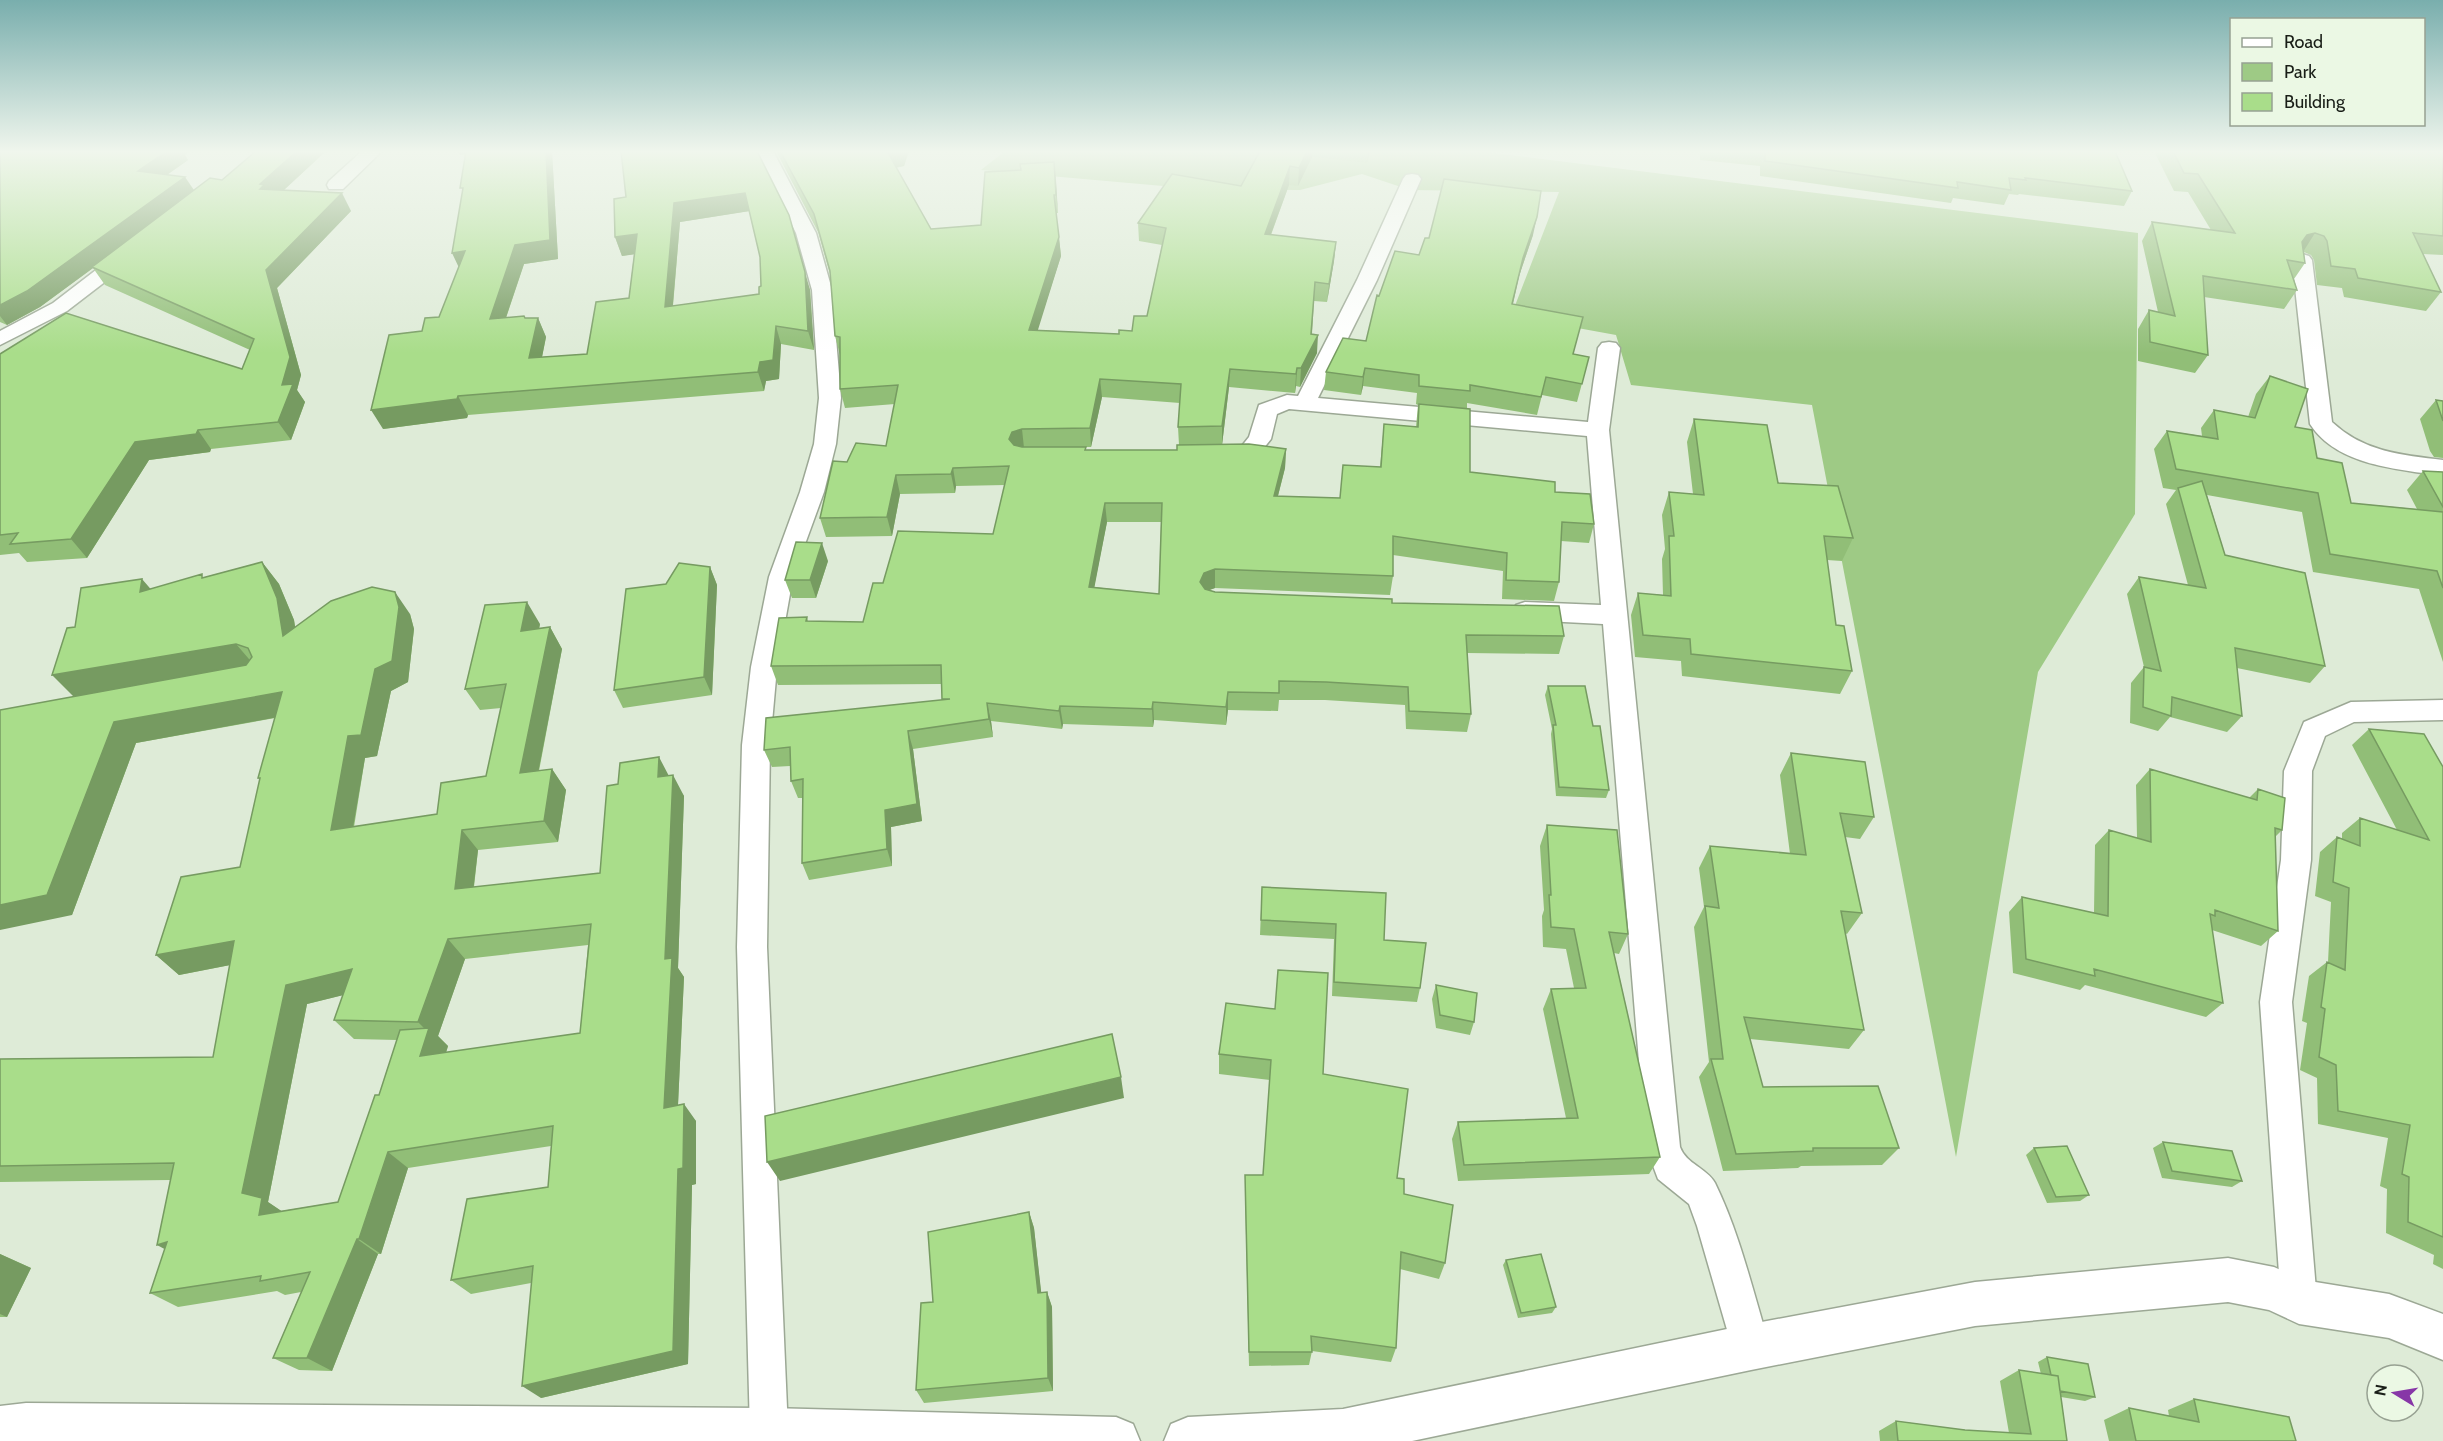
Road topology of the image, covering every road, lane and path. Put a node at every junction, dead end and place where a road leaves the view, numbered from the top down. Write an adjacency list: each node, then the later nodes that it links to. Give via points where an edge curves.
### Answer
1 (798, 218): 18 (street, via 822,290 830,398 825,444 813,492 781,578 764,667 756,745 752,947)
2 (1395, 218): 7 (street)
3 (140, 246): 5 (street, via 60,306)
4 (2302, 260): 10 (street, via 2321,424 2335,440 2364,455)
5 (0, 339)
6 (1609, 348): 8 (street)
7 (1305, 403): 8 (street); 9 (street, via 1287,402 1267,410 1260,440 1247,454)
8 (1598, 430): 12 (street)
9 (1200, 454)
10 (2443, 468)
11 (1496, 610): 12 (street)
12 (1613, 615): 16 (street, via 1663,1147 1670,1167 1701,1192)
13 (2443, 710): 14 (street, via 2351,712 2314,729 2298,771 2296,860 2276,1002)
14 (2300, 1302): 15 (street, via 2389,1316); 16 (street, via 2274,1289 2228,1280 1975,1304)
15 (2443, 1337)
16 (1751, 1347): 21 (street, via 1343,1432)
17 (0, 1429): 18 (street, via 38,1426)
18 (769, 1431): 19 (street)
19 (921, 1438): 20 (street)
20 (1116, 1441)
21 (1188, 1441)

